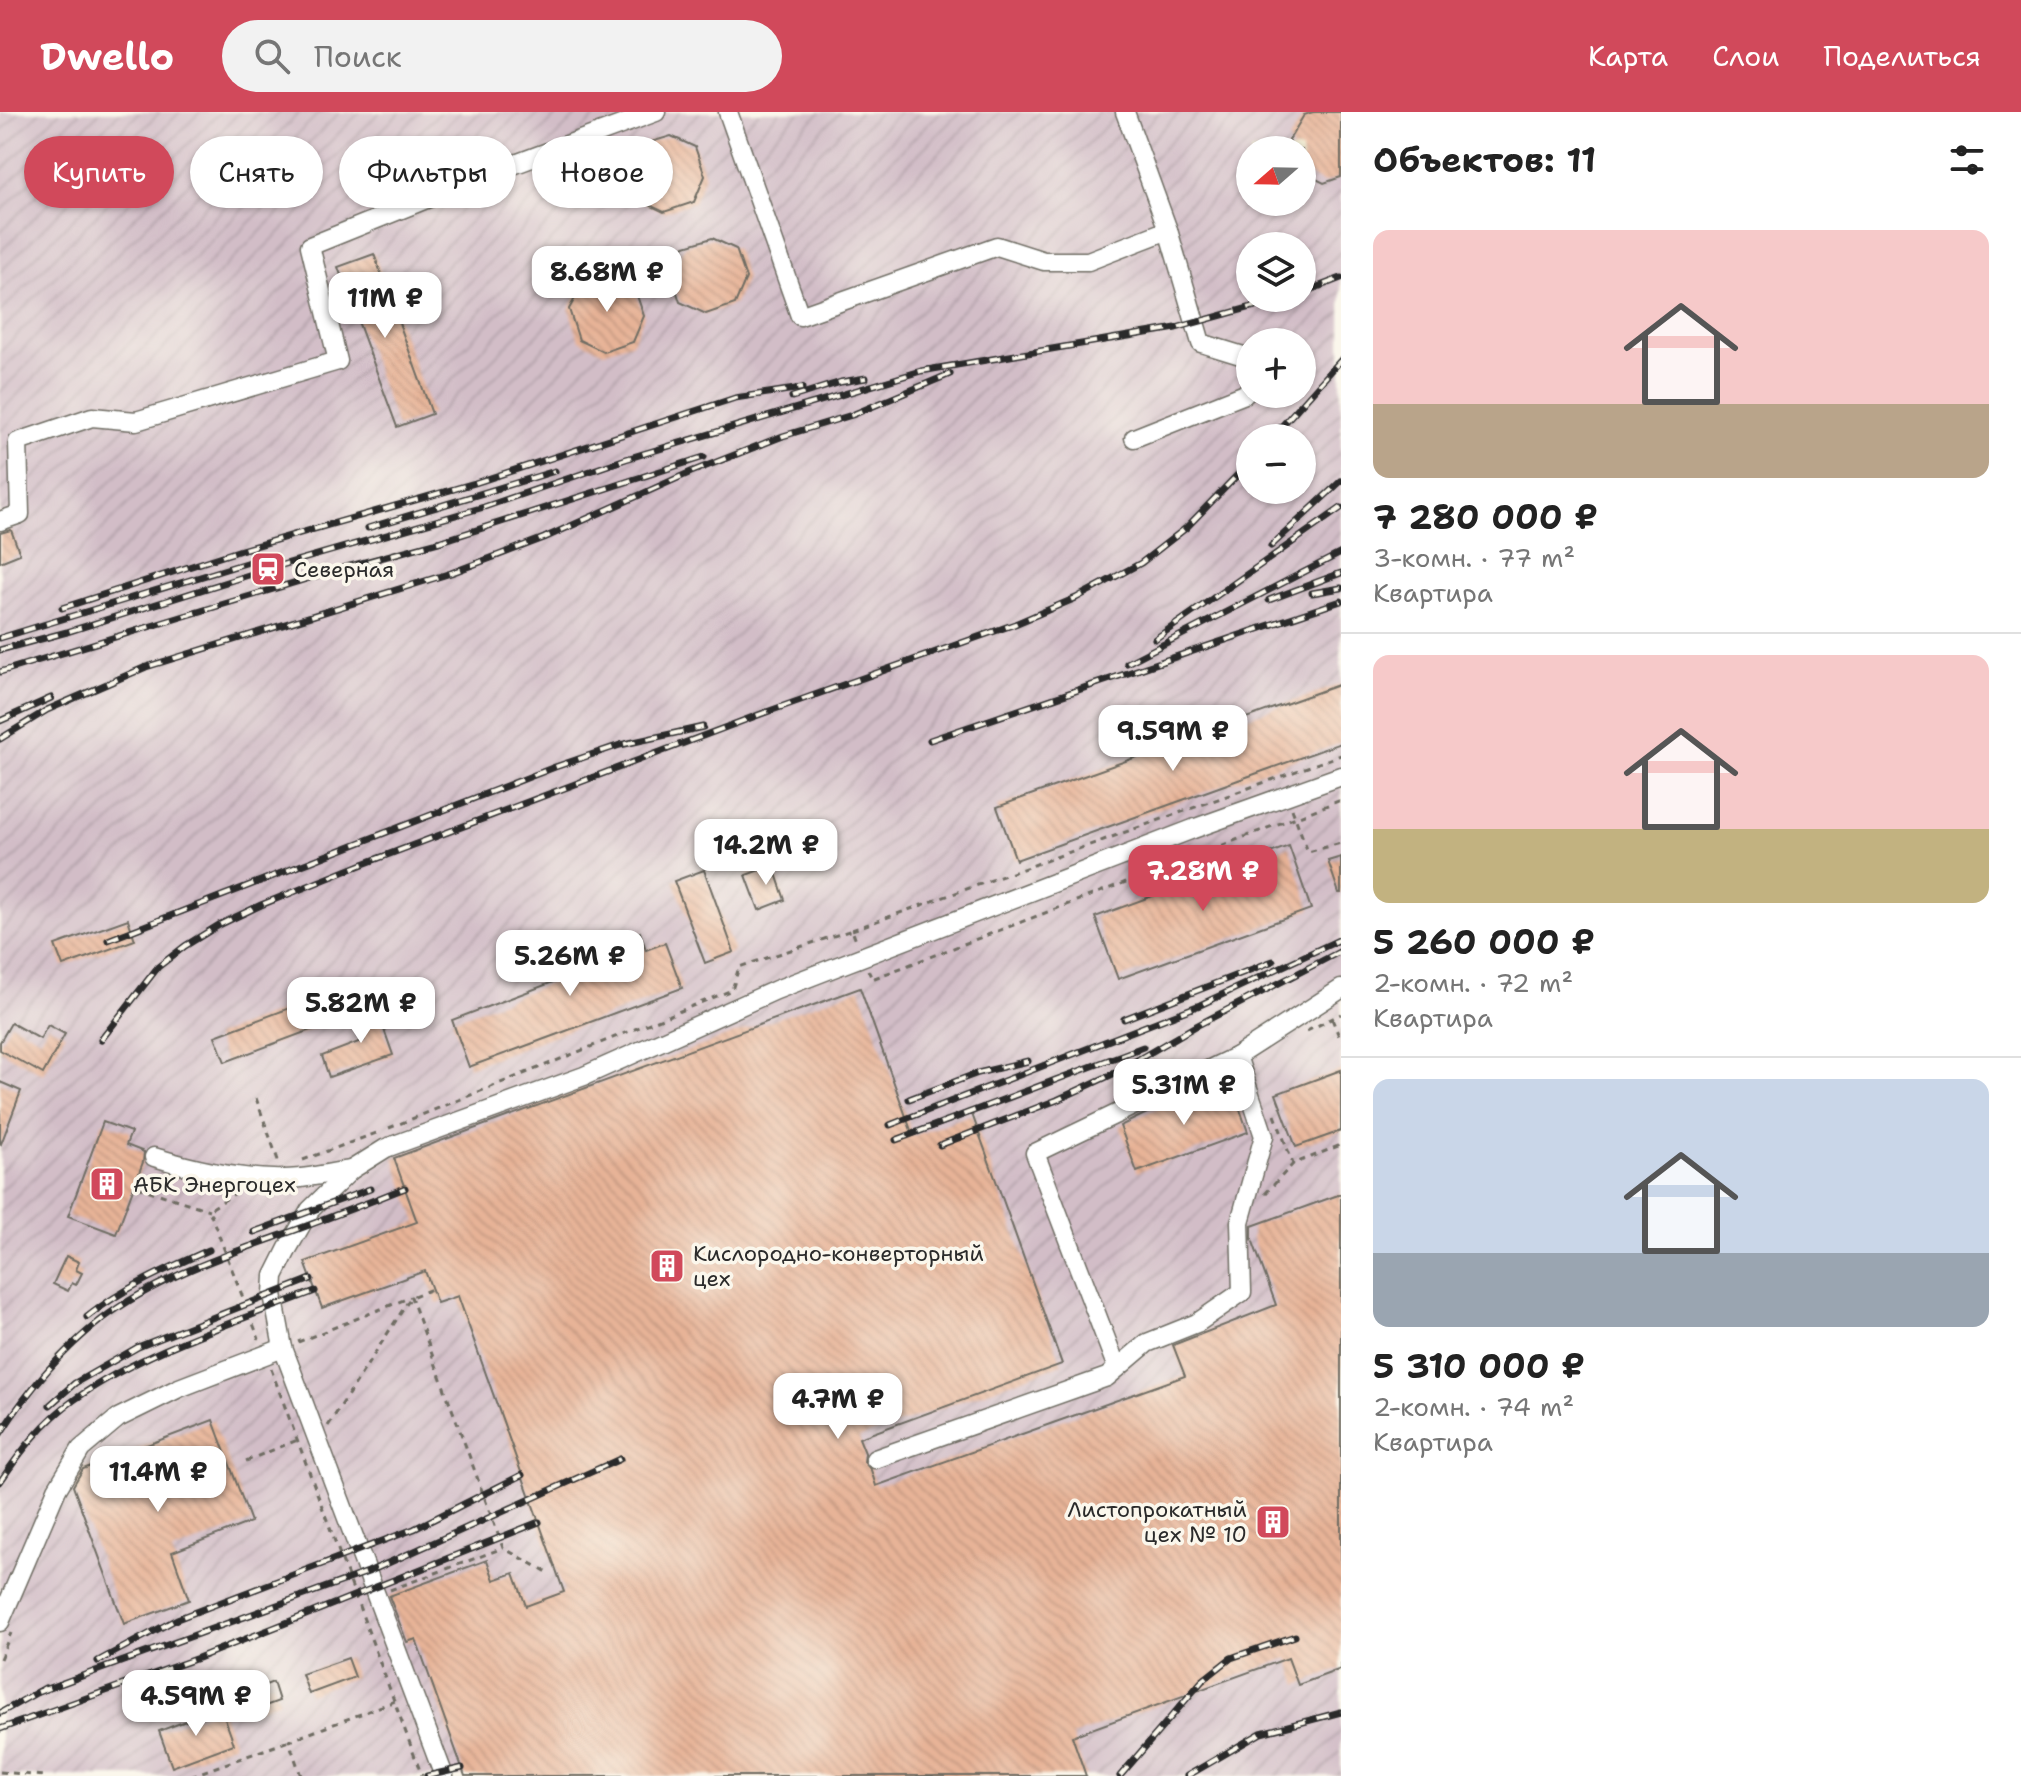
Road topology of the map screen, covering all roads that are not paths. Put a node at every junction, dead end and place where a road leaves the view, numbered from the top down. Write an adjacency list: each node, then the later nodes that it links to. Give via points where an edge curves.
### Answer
1 (656, 112): 8 (lane, via 310,246 338,361 136,421 92,417 18,442 20,514)
2 (728, 112): 4 (lane, via 800,316 997,246 1044,261 1088,261)
3 (1125, 112): 4 (lane)
4 (1168, 230): 5 (lane, via 1201,343)
5 (1236, 354)
6 (1236, 398): 7 (lane)
7 (1134, 438)
8 (0, 521)
9 (1341, 776): 13 (lane, via 1284,786 776,990 584,1076 386,1148)
10 (1341, 989): 11 (lane)
11 (1237, 1056): 15 (lane, via 1264,1136 1240,1222 1242,1292 1197,1323 1147,1343); 15 (lane, via 1035,1153)
12 (154, 1157): 13 (lane, via 250,1176 298,1178)
13 (351, 1170): 14 (lane, via 310,1210 274,1276)
14 (274, 1351): 17 (lane, via 118,1418 81,1449 57,1489); 18 (lane, via 367,1598)
15 (1117, 1368): 16 (lane, via 1107,1377)
16 (875, 1459)
17 (0, 1622)
18 (444, 1776)

